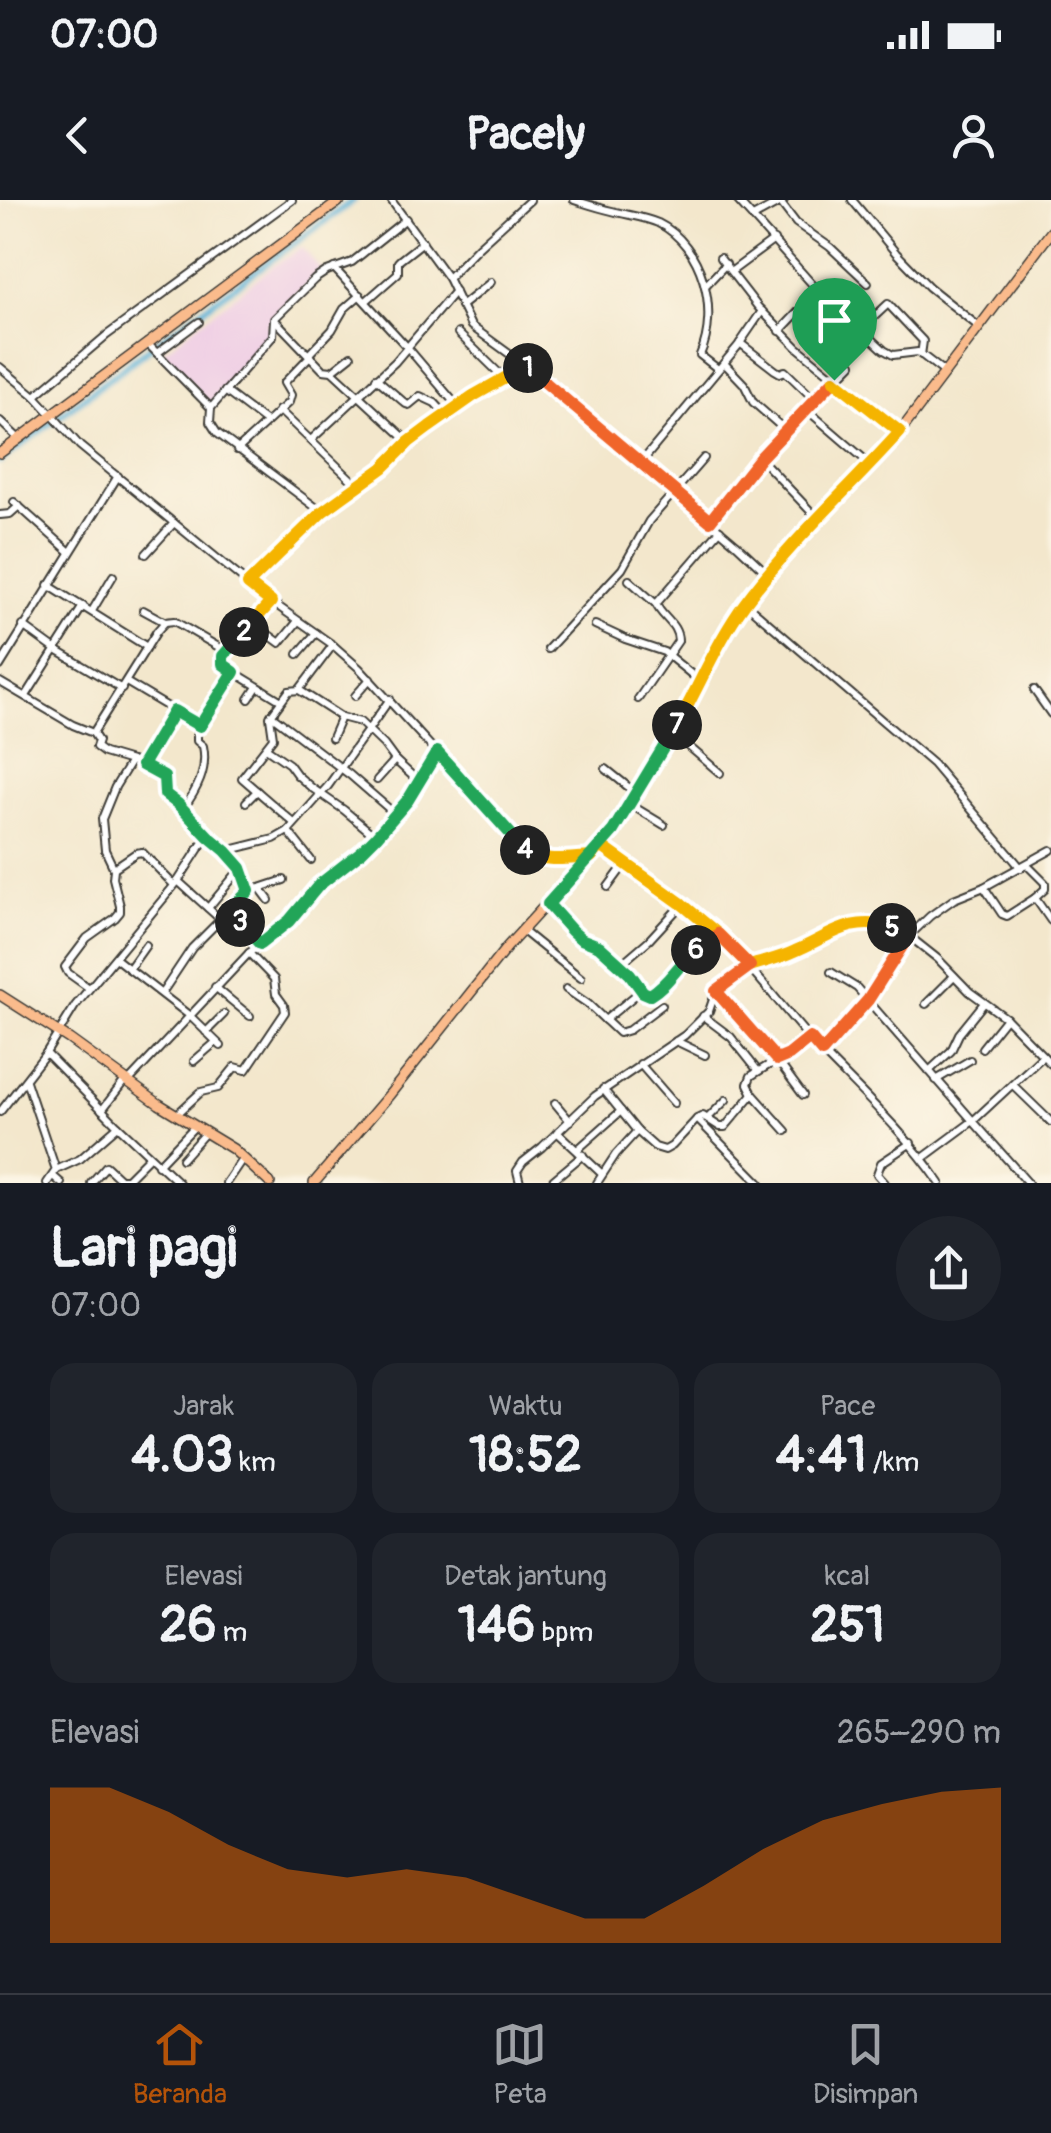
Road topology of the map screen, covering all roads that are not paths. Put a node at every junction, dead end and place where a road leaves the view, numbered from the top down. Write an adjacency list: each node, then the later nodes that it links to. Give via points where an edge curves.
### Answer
1 (292, 200): 51 (street)
2 (340, 200): 34 (main road)
3 (391, 200): 11 (street)
4 (540, 200): 8 (street)
5 (574, 200): 20 (street, via 670,230 688,248)
6 (738, 200): 10 (street)
7 (852, 200): 28 (street, via 929,287)
8 (530, 201): 17 (street)
9 (782, 201): 10 (street); 19 (street, via 806,232)
10 (754, 218): 13 (street)
11 (406, 220): 14 (street); 16 (street, via 360,257)
12 (1051, 232): 28 (main road)
13 (774, 240): 15 (street); 21 (street)
14 (423, 242): 17 (street); 23 (street, via 400,260 398,273)
15 (726, 264): 20 (street); 25 (street)
16 (334, 268): 23 (street); 26 (street)
17 (448, 278): 22 (street)
18 (491, 282): 24 (street)
19 (868, 283)
20 (704, 287): 43 (street, via 708,322 700,354)
21 (818, 290): 29 (street); 30 (street)
22 (455, 291): 24 (street); 36 (street)
23 (363, 298): 36 (street); 39 (street, via 344,309)
24 (461, 306): 32 (street)
25 (762, 311): 30 (street); 33 (street)
26 (274, 319): 39 (street); 50 (street, via 272,336)
27 (199, 322): 37 (street)
28 (978, 326): 46 (main road)
29 (860, 330): 38 (street, via 892,355); 38 (street, via 888,304 923,341)
30 (780, 331): 49 (street)
31 (458, 333): 35 (street)
32 (484, 336): 35 (street); 42 (street)
33 (740, 342): 43 (street); 53 (street)
34 (148, 343): 37 (street); 59 (main road)
35 (472, 347): 48 (street)
36 (408, 348): 47 (street); 54 (street)
37 (156, 352): 55 (street)
38 (922, 354): 46 (street)
39 (310, 355): 45 (street); 57 (street, via 284,383 291,398)
40 (351, 356): 45 (street)
41 (852, 364): 49 (street)
42 (526, 366): 48 (street); 71 (street)
43 (721, 366): 62 (street); 71 (street)
44 (0, 367): 51 (street)
45 (332, 371): 52 (street)
46 (944, 372): 63 (main road)
47 (376, 378): 52 (street); 58 (street, via 406,404 422,396)
48 (504, 379): 54 (street)
49 (834, 380): 53 (street); 63 (street)
50 (225, 391): 55 (street); 61 (street)
51 (35, 396): 59 (street)
52 (357, 396): 65 (street); 66 (street)
53 (814, 400): 56 (street)
54 (458, 407): 58 (street)
55 (211, 408): 67 (street, via 213,428)
56 (806, 409): 62 (street); 72 (street)
57 (279, 410): 61 (street); 65 (street)
58 (446, 415): 66 (street)
59 (54, 416): 64 (main road); 73 (street)
60 (0, 421): 64 (street)
61 (266, 422): 67 (street)
62 (786, 431): 70 (street)
63 (900, 432): 72 (main road)
64 (20, 439): 68 (main road)
65 (312, 439): 74 (street)
66 (409, 442): 74 (street)
67 (237, 450): 76 (street)
68 (0, 453)
69 (704, 458): 75 (street)
70 (760, 458): 78 (street); 79 (street)
71 (640, 464): 75 (street)
72 (870, 464): 78 (main road)
73 (118, 476): 80 (street); 82 (street)
74 (357, 485): 76 (street)
75 (676, 493): 79 (street); 103 (street, via 649,522 622,569)
76 (322, 512): 88 (street)
77 (0, 516): 82 (street, via 17,504)
78 (817, 518): 84 (main road)
79 (710, 521): 81 (street)
80 (174, 524): 83 (street); 88 (street)
81 (720, 530): 84 (street); 91 (street)
82 (70, 552): 87 (street)
83 (146, 554)
84 (768, 574): 90 (main road)
85 (113, 576): 94 (street)
86 (630, 580): 91 (street)
87 (48, 584): 92 (street); 99 (street)
88 (248, 584): 89 (street)
89 (271, 602): 95 (street); 97 (street)
90 (745, 602): 112 (main road); 160 (street, via 933,764)
91 (656, 604): 107 (street, via 677,632)
92 (83, 606): 94 (street); 104 (street)
93 (142, 610): 96 (street)
94 (92, 611): 102 (street)
95 (299, 621): 97 (street, via 280,644); 100 (street)
96 (164, 622): 102 (street); 105 (street, via 174,621)
97 (252, 623): 105 (street)
98 (595, 625): 107 (street)
99 (24, 626): 104 (street); 108 (street)
100 (316, 633): 101 (street); 106 (street)
101 (333, 645): 110 (street); 115 (street)
102 (147, 648): 113 (street)
103 (548, 649)
104 (56, 650): 113 (street); 117 (street)
105 (227, 652): 109 (street, via 223,664)
106 (298, 654)
107 (670, 655): 112 (street); 120 (street)
108 (0, 666)
109 (234, 672): 114 (street); 127 (street)
110 (370, 679): 118 (street); 122 (street)
111 (0, 682): 117 (street)
112 (701, 682): 129 (main road)
113 (124, 686): 123 (street); 130 (street)
114 (258, 687): 119 (street); 121 (street)
115 (299, 690): 121 (street); 126 (street)
116 (1034, 690): 124 (street)
117 (26, 696): 130 (street)
118 (355, 696)
119 (249, 699)
120 (638, 699)
121 (280, 700): 125 (street)
122 (390, 700): 128 (street); 133 (street)
123 (174, 711): 127 (street); 136 (street)
124 (1051, 714)
125 (271, 715): 132 (street, via 274,736); 137 (street)
126 (341, 718): 128 (street); 131 (street)
127 (200, 726): 147 (street, via 202,779)
128 (368, 729): 134 (street); 137 (street)
129 (673, 732): 139 (street); 144 (main road)
130 (93, 733): 135 (street, via 98,750)
131 (332, 738)
132 (266, 748): 142 (street, via 242,779); 143 (street)
133 (437, 752): 141 (street); 157 (street, via 531,854)
134 (395, 760): 140 (street); 141 (street)
135 (131, 761): 136 (street); 161 (street, via 102,819 104,850)
136 (142, 765): 147 (street, via 164,777 164,793)
137 (340, 768): 143 (street); 148 (street)
138 (606, 770): 144 (street)
139 (720, 772)
140 (377, 780)
141 (418, 781): 148 (street)
142 (256, 791): 145 (street); 149 (street)
143 (320, 794): 149 (street); 153 (street)
144 (637, 794): 146 (main road)
145 (246, 802)
146 (631, 805): 150 (street); 154 (main road)
147 (183, 809): 152 (street)
148 (395, 814): 153 (street)
149 (294, 824): 151 (street)
150 (664, 825)
151 (288, 831): 156 (street); 158 (street)
152 (208, 836): 156 (street); 164 (street)
153 (376, 837): 181 (street)
154 (601, 846): 157 (main road); 159 (street)
155 (1051, 850): 160 (street)
156 (226, 851): 162 (street)
157 (591, 857): 171 (main road)
158 (311, 860)
159 (626, 864): 165 (street); 172 (street)
160 (1024, 867): 166 (street); 169 (street, via 1046,886)
161 (114, 868): 164 (street, via 142,852); 192 (street, via 118,914 87,938 66,968)
162 (241, 868): 168 (street); 173 (street)
163 (284, 880): 167 (street)
164 (176, 883): 173 (street); 184 (street)
165 (608, 887)
166 (984, 887): 169 (street, via 1007,916); 180 (street, via 946,903)
167 (260, 888): 168 (street); 170 (street)
168 (248, 892): 174 (street)
169 (1035, 898): 176 (street)
170 (269, 900)
171 (548, 904): 177 (main road); 185 (street, via 581,939)
172 (682, 904): 179 (street); 185 (street)
173 (208, 908): 175 (street)
174 (230, 910): 175 (street); 181 (street)
175 (220, 919): 178 (street); 196 (street)
176 (1051, 921)
177 (524, 931): 190 (street); 267 (main road)
178 (232, 933)
179 (718, 934): 186 (street); 195 (street, via 689,954 656,992)
180 (908, 937): 186 (street, via 888,926 859,924); 189 (street); 198 (street)
181 (260, 944): 183 (street)
182 (146, 945): 187 (street)
183 (249, 952): 191 (street); 237 (street, via 274,979 286,1008 281,1021 246,1070 235,1068 218,1088 201,1092)
184 (115, 958): 187 (street); 192 (street)
185 (620, 964): 195 (street)
186 (750, 966): 194 (street); 210 (street)
187 (130, 969): 196 (street)
188 (831, 972): 198 (street)
189 (954, 976): 199 (street); 200 (street)
190 (582, 978)
191 (214, 986): 203 (street); 204 (street)
192 (89, 988): 208 (street)
193 (566, 989): 207 (street)
194 (716, 991): 205 (street); 217 (street)
195 (643, 992): 207 (street)
196 (162, 993): 203 (street)
197 (0, 995): 208 (main road)
198 (868, 1000): 214 (street); 223 (street)
199 (984, 1003): 206 (street); 223 (street)
200 (926, 1004)
201 (662, 1005): 207 (street, via 622,1032)
202 (224, 1014): 209 (street)
203 (190, 1016): 209 (street); 226 (street)
204 (250, 1016)
205 (703, 1016): 211 (street); 222 (street)
206 (1006, 1018): 212 (street); 216 (street)
207 (605, 1020)
208 (60, 1032): 213 (street); 226 (main road)
209 (206, 1032): 219 (street, via 218,1044)
210 (810, 1038): 214 (street); 217 (street)
211 (676, 1041): 215 (street); 220 (street)
212 (982, 1048)
213 (46, 1052): 224 (street); 234 (street)
214 (822, 1052): 249 (street)
215 (705, 1055)
216 (1043, 1056): 221 (street); 227 (street)
217 (777, 1060): 222 (street); 230 (street)
218 (970, 1060): 225 (street)
219 (194, 1061)
220 (640, 1064): 228 (street); 233 (street)
221 (1051, 1064)
222 (758, 1071): 229 (street, via 748,1081)
223 (929, 1071): 225 (street)
224 (26, 1080): 235 (street); 256 (street)
225 (936, 1080): 241 (street)
226 (127, 1081): 234 (street); 237 (main road)
227 (1013, 1085): 241 (street); 242 (street)
228 (604, 1090): 236 (street); 240 (street)
229 (753, 1094): 238 (street, via 724,1126); 246 (street)
230 (804, 1095)
231 (726, 1100): 238 (street)
232 (555, 1103): 240 (street)
233 (674, 1103)
234 (102, 1110): 243 (street)
235 (0, 1112)
236 (620, 1112): 245 (street); 250 (street)
237 (176, 1114): 244 (main road)
238 (708, 1118): 239 (street)
239 (696, 1119): 245 (street, via 665,1150); 270 (street)
240 (570, 1120): 248 (street)
241 (973, 1121): 253 (street); 274 (street)
242 (1051, 1122)
243 (118, 1126): 251 (street); 256 (street)
244 (196, 1126): 247 (main road); 255 (street)
245 (637, 1131): 257 (street)
246 (786, 1131)
247 (206, 1132): 252 (main road); 254 (street)
248 (558, 1132): 250 (street); 268 (street, via 518,1169)
249 (911, 1143): 253 (street); 258 (street)
250 (580, 1152): 257 (street); 259 (street)
251 (149, 1157): 255 (street); 260 (street)
252 (244, 1158): 265 (street); 266 (main road)
253 (923, 1158): 273 (street)
254 (182, 1159)
255 (158, 1165): 264 (street)
256 (55, 1173): 261 (street); 262 (street)
257 (601, 1173): 269 (street)
258 (876, 1174): 271 (street); 272 (street)
259 (553, 1180)
260 (129, 1181): 263 (street, via 106,1166)
261 (47, 1183)
262 (61, 1183)
263 (90, 1183)
264 (178, 1183)
265 (226, 1183)
266 (270, 1183)
267 (314, 1183)
268 (520, 1183)
269 (596, 1183)
270 (760, 1183)
271 (875, 1183)
272 (885, 1183)
273 (940, 1183)
274 (1028, 1183)

